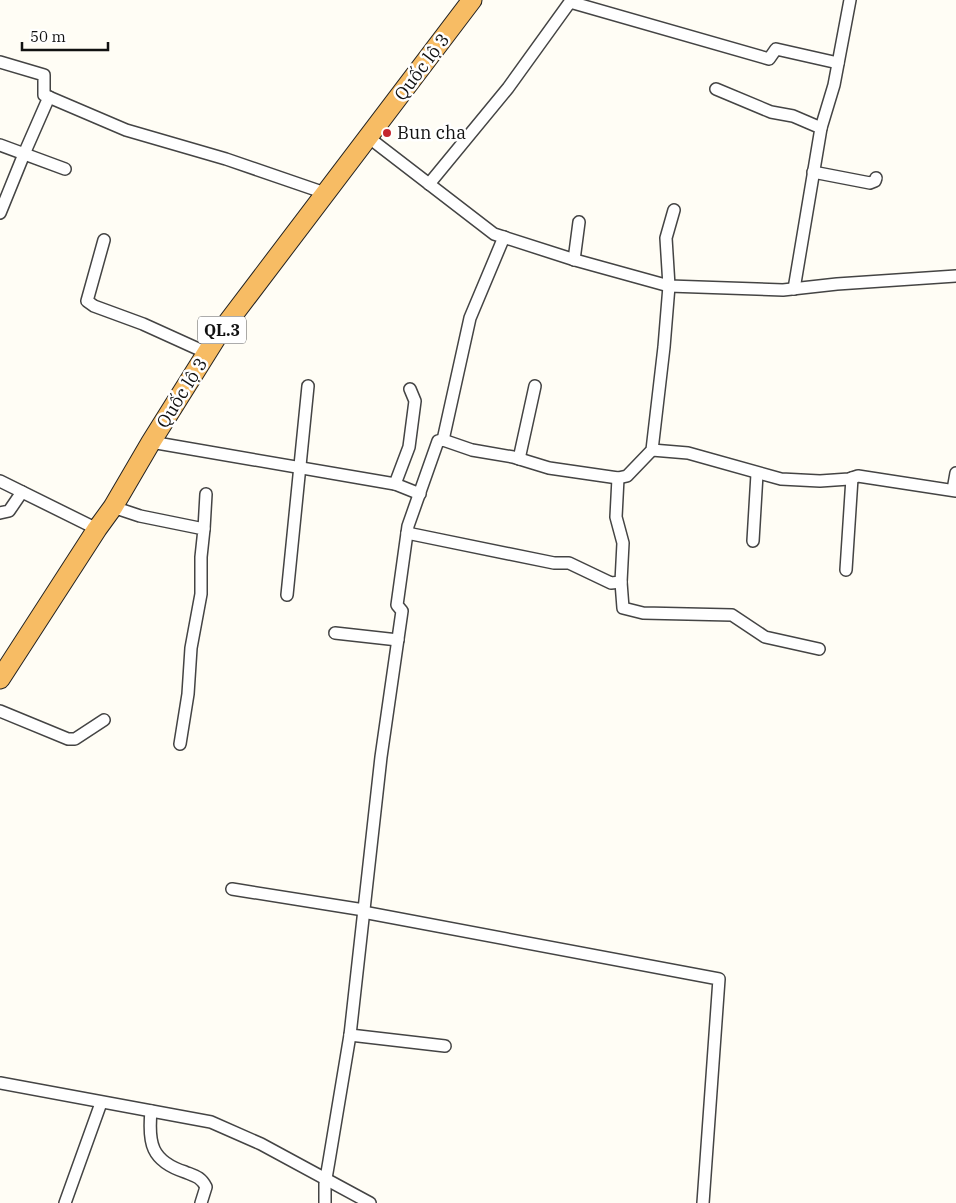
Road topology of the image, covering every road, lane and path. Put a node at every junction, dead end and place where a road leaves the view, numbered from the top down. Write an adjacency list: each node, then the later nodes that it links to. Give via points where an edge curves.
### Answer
1 (472, 0): 8 (highway, Quốc lộ 3 / QL.3)
2 (850, 0): 4 (street)
3 (0, 62): 6 (street, via 44,75 44,95)
4 (838, 63): 7 (street); 14 (street, via 776,49 768,59 570,2 508,88)
5 (716, 89): 7 (street, via 771,112 793,116)
6 (49, 97): 10 (street); 15 (street, via 126,130 226,159)
7 (822, 128): 12 (street)
8 (368, 137): 14 (street); 15 (highway, Quốc lộ 3 / QL.3)
9 (0, 145): 10 (street)
10 (24, 154): 11 (street); 17 (street)
11 (65, 169)
12 (813, 172): 13 (street, via 870,183); 24 (street)
13 (876, 178)
14 (429, 184): 19 (street, via 494,234)
15 (325, 193): 25 (highway, Quốc lộ 3 / QL.3)
16 (674, 210): 23 (street, via 666,238)
17 (0, 213)
18 (579, 222): 21 (street)
19 (504, 237): 21 (street); 29 (street, via 470,318)
20 (104, 240): 25 (street, via 87,301)
21 (574, 260): 23 (street)
22 (956, 276): 24 (street)
23 (669, 286): 24 (street); 31 (street)
24 (794, 289)
25 (207, 353): 30 (highway, Quốc lộ 3 / QL.3)
26 (308, 386): 33 (street)
27 (535, 386): 32 (street)
28 (410, 389): 39 (street, via 415,401 409,447)
29 (443, 440): 32 (street); 43 (street, via 438,441)
30 (151, 442): 33 (street); 44 (highway, Quốc lộ 3 / QL.3)
31 (652, 450): 35 (street, via 688,453); 36 (street, via 627,476)
32 (520, 460): 36 (street, via 548,468)
33 (300, 468): 39 (street); 52 (street)
34 (956, 473): 40 (street)
35 (757, 474): 37 (street, via 820,481); 49 (street)
36 (618, 478): 51 (street, via 616,517 623,543)
37 (852, 478): 40 (street, via 858,476); 50 (street)
38 (0, 481): 41 (street)
39 (395, 484): 43 (street)
40 (954, 490)
41 (22, 492): 45 (street, via 9,511); 46 (street)
42 (206, 494): 47 (street)
43 (420, 494): 48 (street)
44 (113, 507): 46 (highway, Quốc lộ 3 / QL.3); 47 (street)
45 (0, 512)
46 (97, 529): 56 (highway, Quốc lộ 3 / QL.3)
47 (204, 530): 59 (street, via 201,594)
48 (407, 533): 51 (street, via 554,563 569,563 611,583); 54 (street, via 397,605 402,611)
49 (754, 541)
50 (846, 570)
51 (620, 582): 55 (street, via 623,608 642,613 732,615 765,637)
52 (287, 595)
53 (335, 633): 54 (street)
54 (398, 640): 61 (street)
55 (819, 649)
56 (0, 679)
57 (0, 711): 58 (street, via 75,739)
58 (104, 720)
59 (180, 744)
60 (232, 889): 61 (street)
61 (363, 911): 62 (street); 72 (street, via 719,979)
62 (350, 1035): 63 (street); 67 (street)
63 (445, 1046)
64 (0, 1083): 65 (street)
65 (101, 1103): 66 (street); 68 (street)
66 (151, 1111): 67 (street, via 211,1122); 69 (street, via 152,1146 172,1168 198,1176 203,1181 206,1187)
67 (326, 1178): 70 (street); 71 (street)
68 (64, 1203)
69 (201, 1203)
70 (325, 1203)
71 (370, 1203)
72 (703, 1203)

